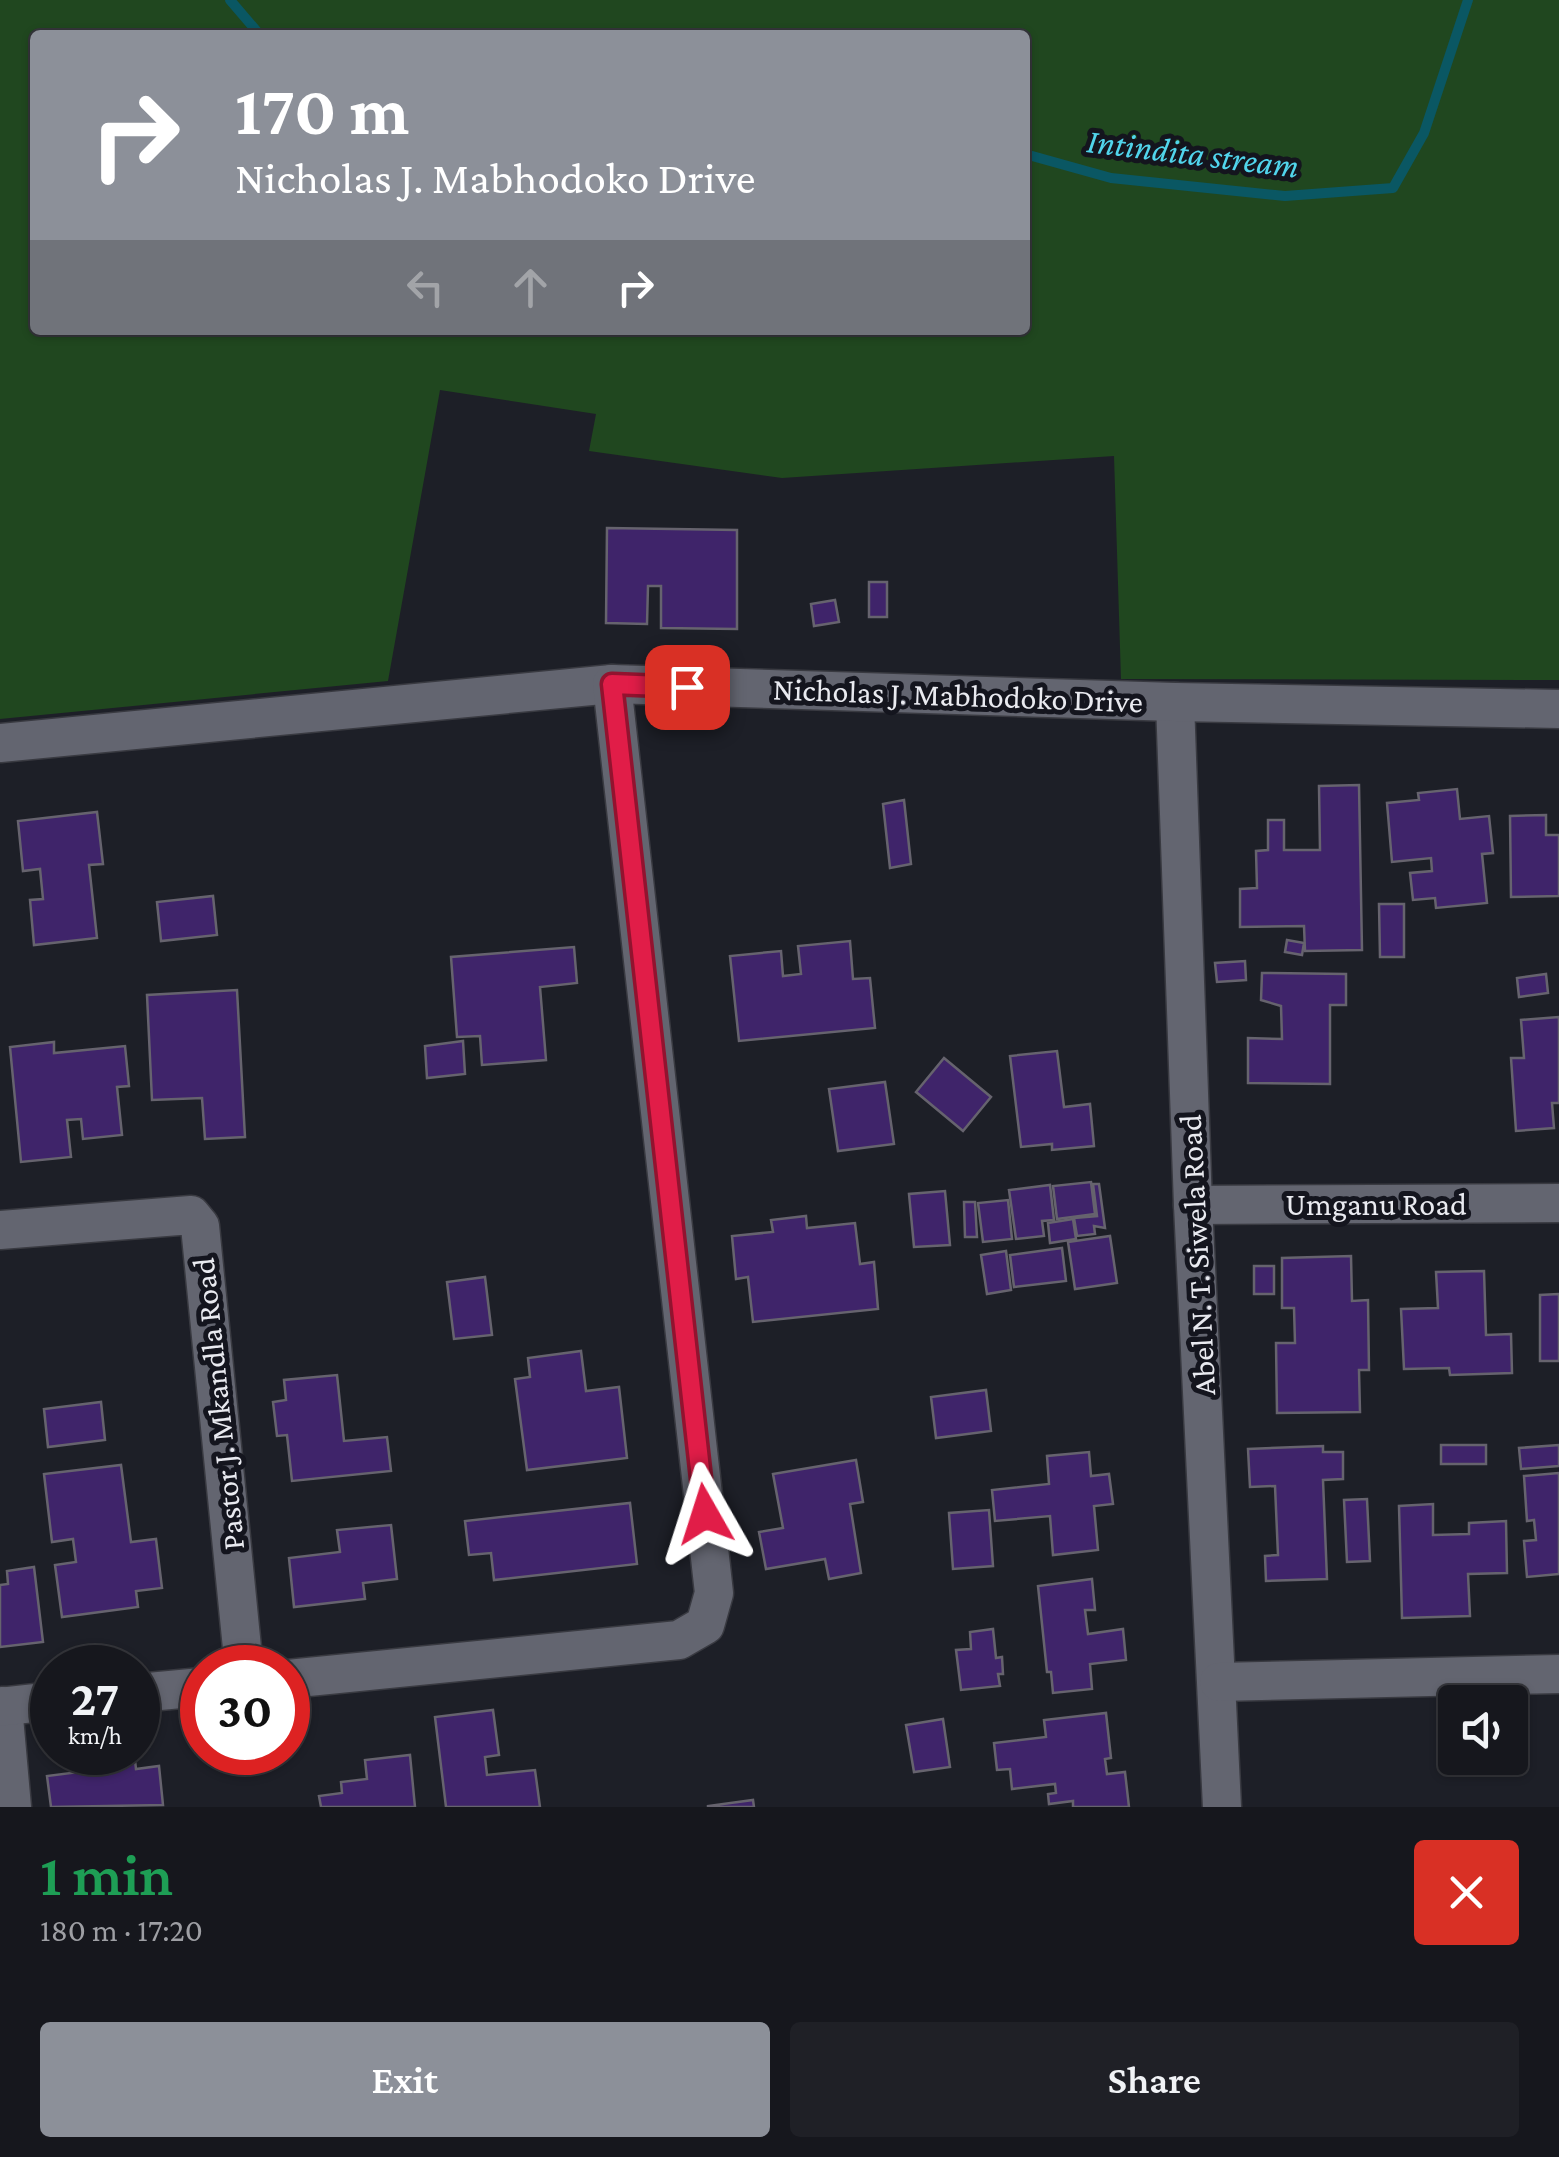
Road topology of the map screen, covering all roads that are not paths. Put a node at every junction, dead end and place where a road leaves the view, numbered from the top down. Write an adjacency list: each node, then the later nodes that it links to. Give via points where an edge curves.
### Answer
1 (612, 684): 2 (street, Nicholas J. Mabhodoko Drive); 4 (street, Nicholas J. Mabhodoko Drive); 10 (street, via 714,1593 705,1625 679,1640)
2 (1176, 702): 3 (street, Nicholas J. Mabhodoko Drive); 6 (street, Abel N. T. Siwela Road)
3 (1559, 709)
4 (0, 743)
5 (1559, 1203): 6 (street, Umganu Road)
6 (1193, 1205): 11 (street, Abel N. T. Siwela Road)
7 (0, 1230): 8 (street, Pastor J. Mkandla Road, via 191,1216 200,1226)
8 (242, 1645)
9 (1559, 1674): 11 (street)
10 (310, 1677)
11 (1219, 1682): 15 (street, Abel N. T. Siwela Road)
12 (30, 1704): 13 (street)
13 (1, 1706): 14 (street)
14 (12, 1807)
15 (1222, 1807)

